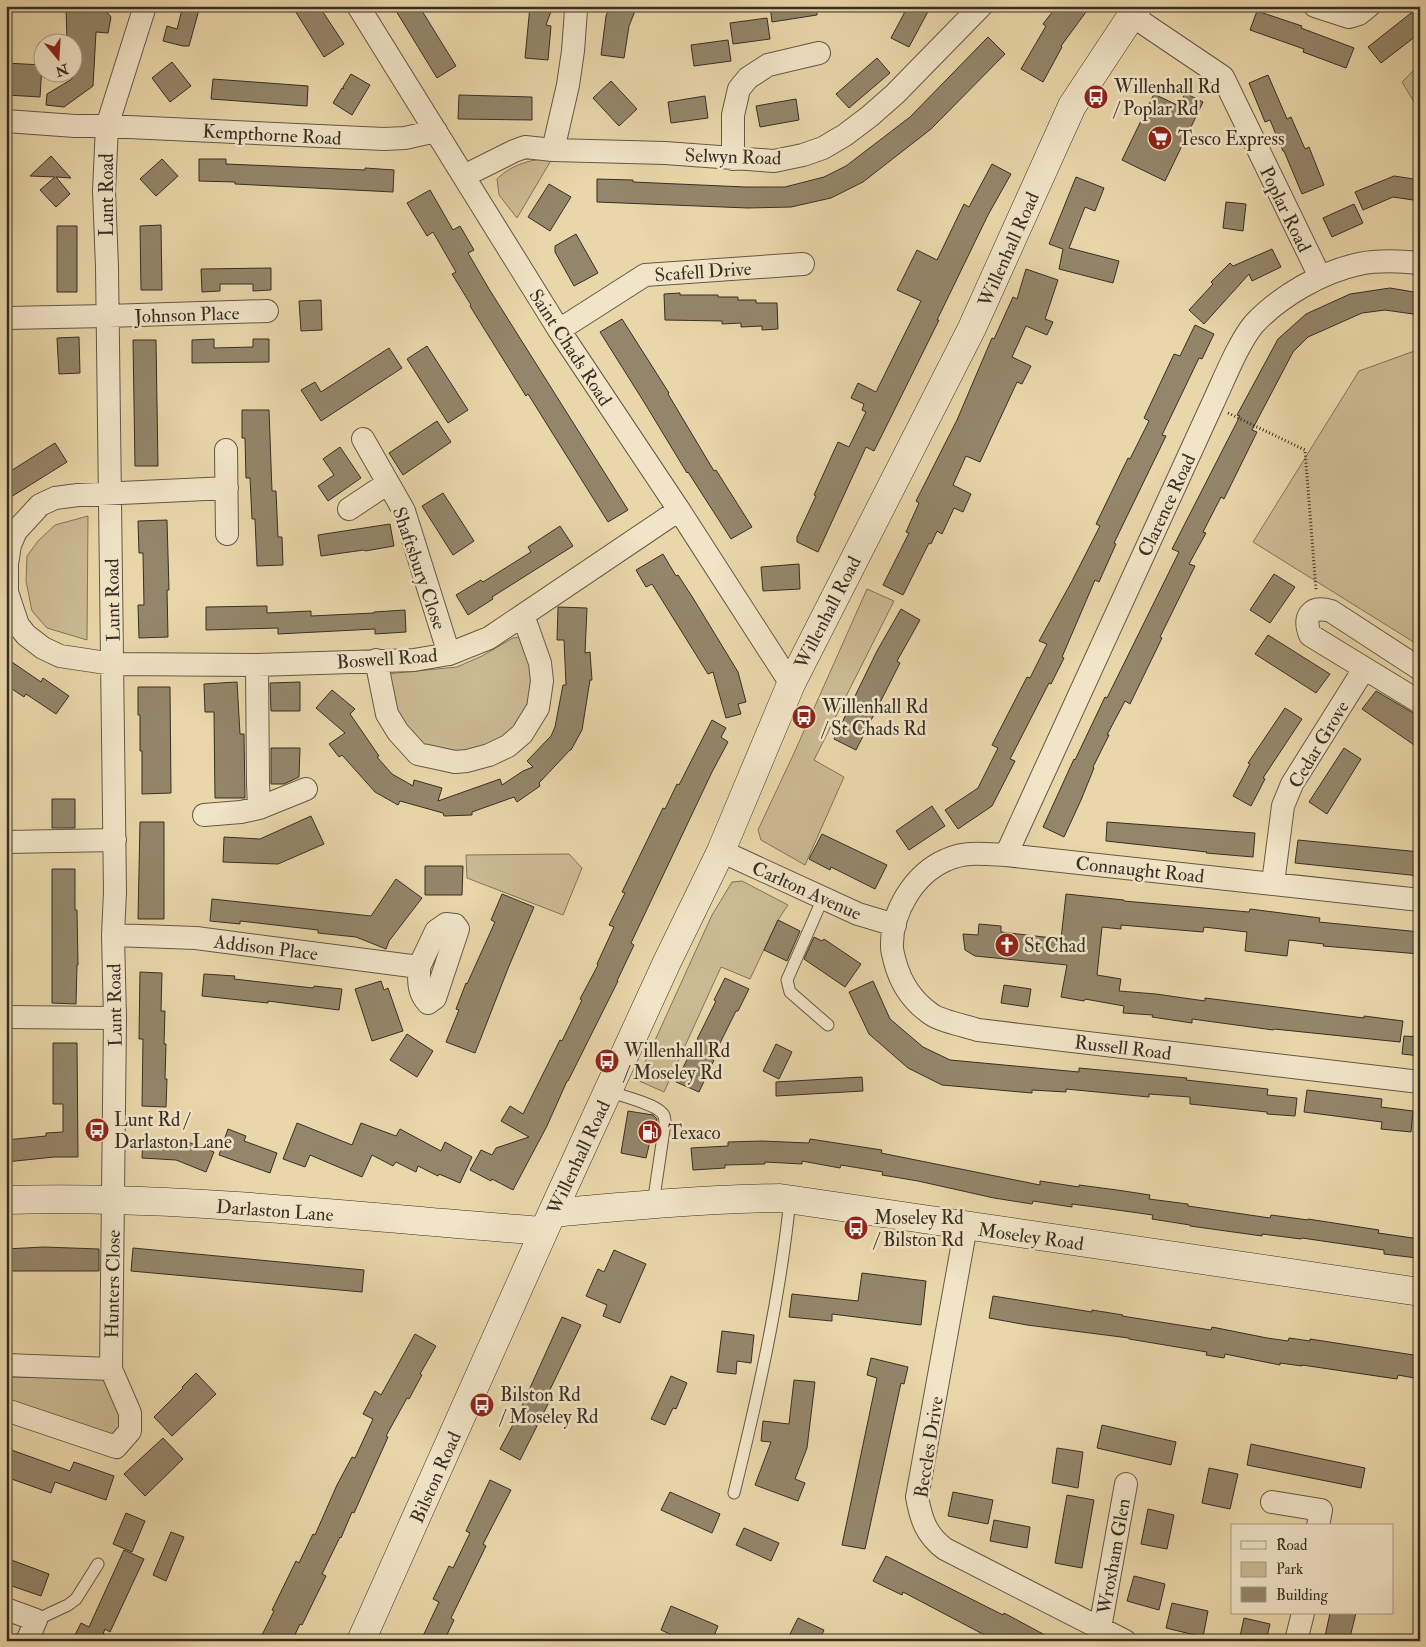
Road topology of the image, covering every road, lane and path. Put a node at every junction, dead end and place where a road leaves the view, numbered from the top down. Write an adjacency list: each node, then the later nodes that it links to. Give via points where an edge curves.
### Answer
1 (145, 6): 10 (street, Lunt Road)
2 (358, 6): 11 (street, Saint Chads Road)
3 (577, 6): 12 (street, via 568,85)
4 (981, 6): 13 (street, Selwyn Road, via 895,94 845,135 803,155 774,161)
5 (1315, 6): 6 (street, via 1349,17)
6 (1369, 6)
7 (1135, 11): 17 (street, Poplar Road, via 1223,77); 39 (main road, Willenhall Road, via 1072,106 972,328)
8 (819, 53): 13 (street, via 768,64 739,89 733,115)
9 (6, 121): 10 (street, Kempthorne Road)
10 (107, 126): 11 (street, Kempthorne Road, via 384,139); 19 (street, Lunt Road, via 104,191)
11 (436, 131): 14 (street, Saint Chads Road)
12 (553, 150): 13 (street, Selwyn Road, via 665,153); 14 (street, Selwyn Road, via 525,147)
13 (733, 159)
14 (464, 176): 21 (street, Saint Chads Road)
15 (1420, 263): 17 (street, Clarence Road, via 1359,264)
16 (802, 264): 21 (street, Scafell Drive, via 645,275)
17 (1320, 278): 22 (street, Clarence Road, via 1294,292 1253,325)
18 (267, 311): 19 (street, Johnson Place)
19 (107, 316): 20 (street, Johnson Place); 27 (street, Lunt Road)
20 (6, 318)
21 (558, 330): 29 (street, Saint Chads Road)
22 (1212, 405): 31 (path, via 1305,450); 47 (street, Clarence Road)
23 (363, 439): 25 (street, Shaftsbury Close)
24 (226, 450): 26 (street)
25 (388, 483): 28 (street, Shaftsbury Close); 33 (street, Shaftsbury Close, via 404,511)
26 (227, 488): 27 (street, Boswell Road); 30 (street)
27 (110, 494): 35 (street, Lunt Road); 35 (street, Boswell Road, via 56,498 40,505 28,516 10,545 7,592 18,624 43,648 60,656)
28 (349, 510)
29 (679, 510): 32 (street, Boswell Road); 39 (street, Saint Chads Road)
30 (227, 534)
31 (1317, 609): 37 (street, via 1307,618 1310,635); 38 (street, via 1330,611)
32 (523, 616): 33 (street, Boswell Road, via 489,638); 34 (street, via 540,663 542,681 538,708 522,734 508,746 489,755 455,762 418,754 387,714)
33 (450, 654): 34 (street, Boswell Road, via 414,660)
34 (376, 660): 36 (street, Boswell Road)
35 (113, 664): 36 (street, Boswell Road); 44 (street, Lunt Road)
36 (257, 665): 42 (street)
37 (1364, 669): 40 (street); 48 (street, Cedar Grove, via 1292,784 1283,806)
38 (1420, 669)
39 (791, 684): 46 (main road, Willenhall Road)
40 (1420, 701)
41 (306, 790): 42 (street)
42 (260, 808): 43 (street)
43 (204, 815)
44 (115, 840): 45 (street); 52 (street, Lunt Road)
45 (6, 842)
46 (721, 851): 49 (street, Carlton Avenue); 58 (main road, Willenhall Road)
47 (1006, 855): 48 (street, Connaught Road); 51 (street, Connaught Road, via 967,854 945,860 921,876 904,899)
48 (1272, 883): 50 (street, Connaught Road)
49 (823, 898): 51 (street, Carlton Avenue, via 858,914); 56 (lane, via 788,980 790,992)
50 (1420, 900)
51 (895, 925): 57 (street, Russell Road, via 892,947 897,968 915,1001 933,1016 978,1030)
52 (112, 935): 53 (street, Addison Place, via 196,938); 55 (street, Lunt Road)
53 (419, 967)
54 (6, 1017): 55 (street)
55 (115, 1018): 61 (street, Lunt Road)
56 (828, 1025)
57 (1420, 1082)
58 (608, 1091): 62 (lane, via 650,1106 665,1116); 63 (main road, Willenhall Road)
59 (790, 1199): 62 (main road, Moseley Road, via 728,1198); 64 (main road, Moseley Road); 70 (lane, via 761,1376)
60 (6, 1200): 61 (main road, Darlaston Lane)
61 (114, 1200): 63 (main road, Darlaston Lane); 67 (street, Hunters Close)
62 (653, 1204): 63 (main road, Moseley Road)
63 (548, 1222): 79 (main road, Bilston Road)
64 (966, 1226): 65 (main road, Moseley Road); 77 (street, Beccles Drive, via 917,1497 920,1512 933,1540 945,1548)
65 (1420, 1292)
66 (6, 1365): 67 (street)
67 (111, 1369): 68 (street, Hunters Close, via 130,1413 130,1431 116,1447)
68 (6, 1410)
69 (1126, 1484): 77 (street, Wroxham Glen)
70 (734, 1493)
71 (1272, 1502): 72 (street, via 1321,1510)
72 (1318, 1524)
73 (98, 1564): 76 (lane, via 76,1599)
74 (6, 1609): 76 (street)
75 (1302, 1614): 81 (street)
76 (36, 1620): 78 (street)
77 (1100, 1628): 80 (street, Beccles Drive)
78 (27, 1641)
79 (361, 1641)
80 (1125, 1641)
81 (1296, 1641)

